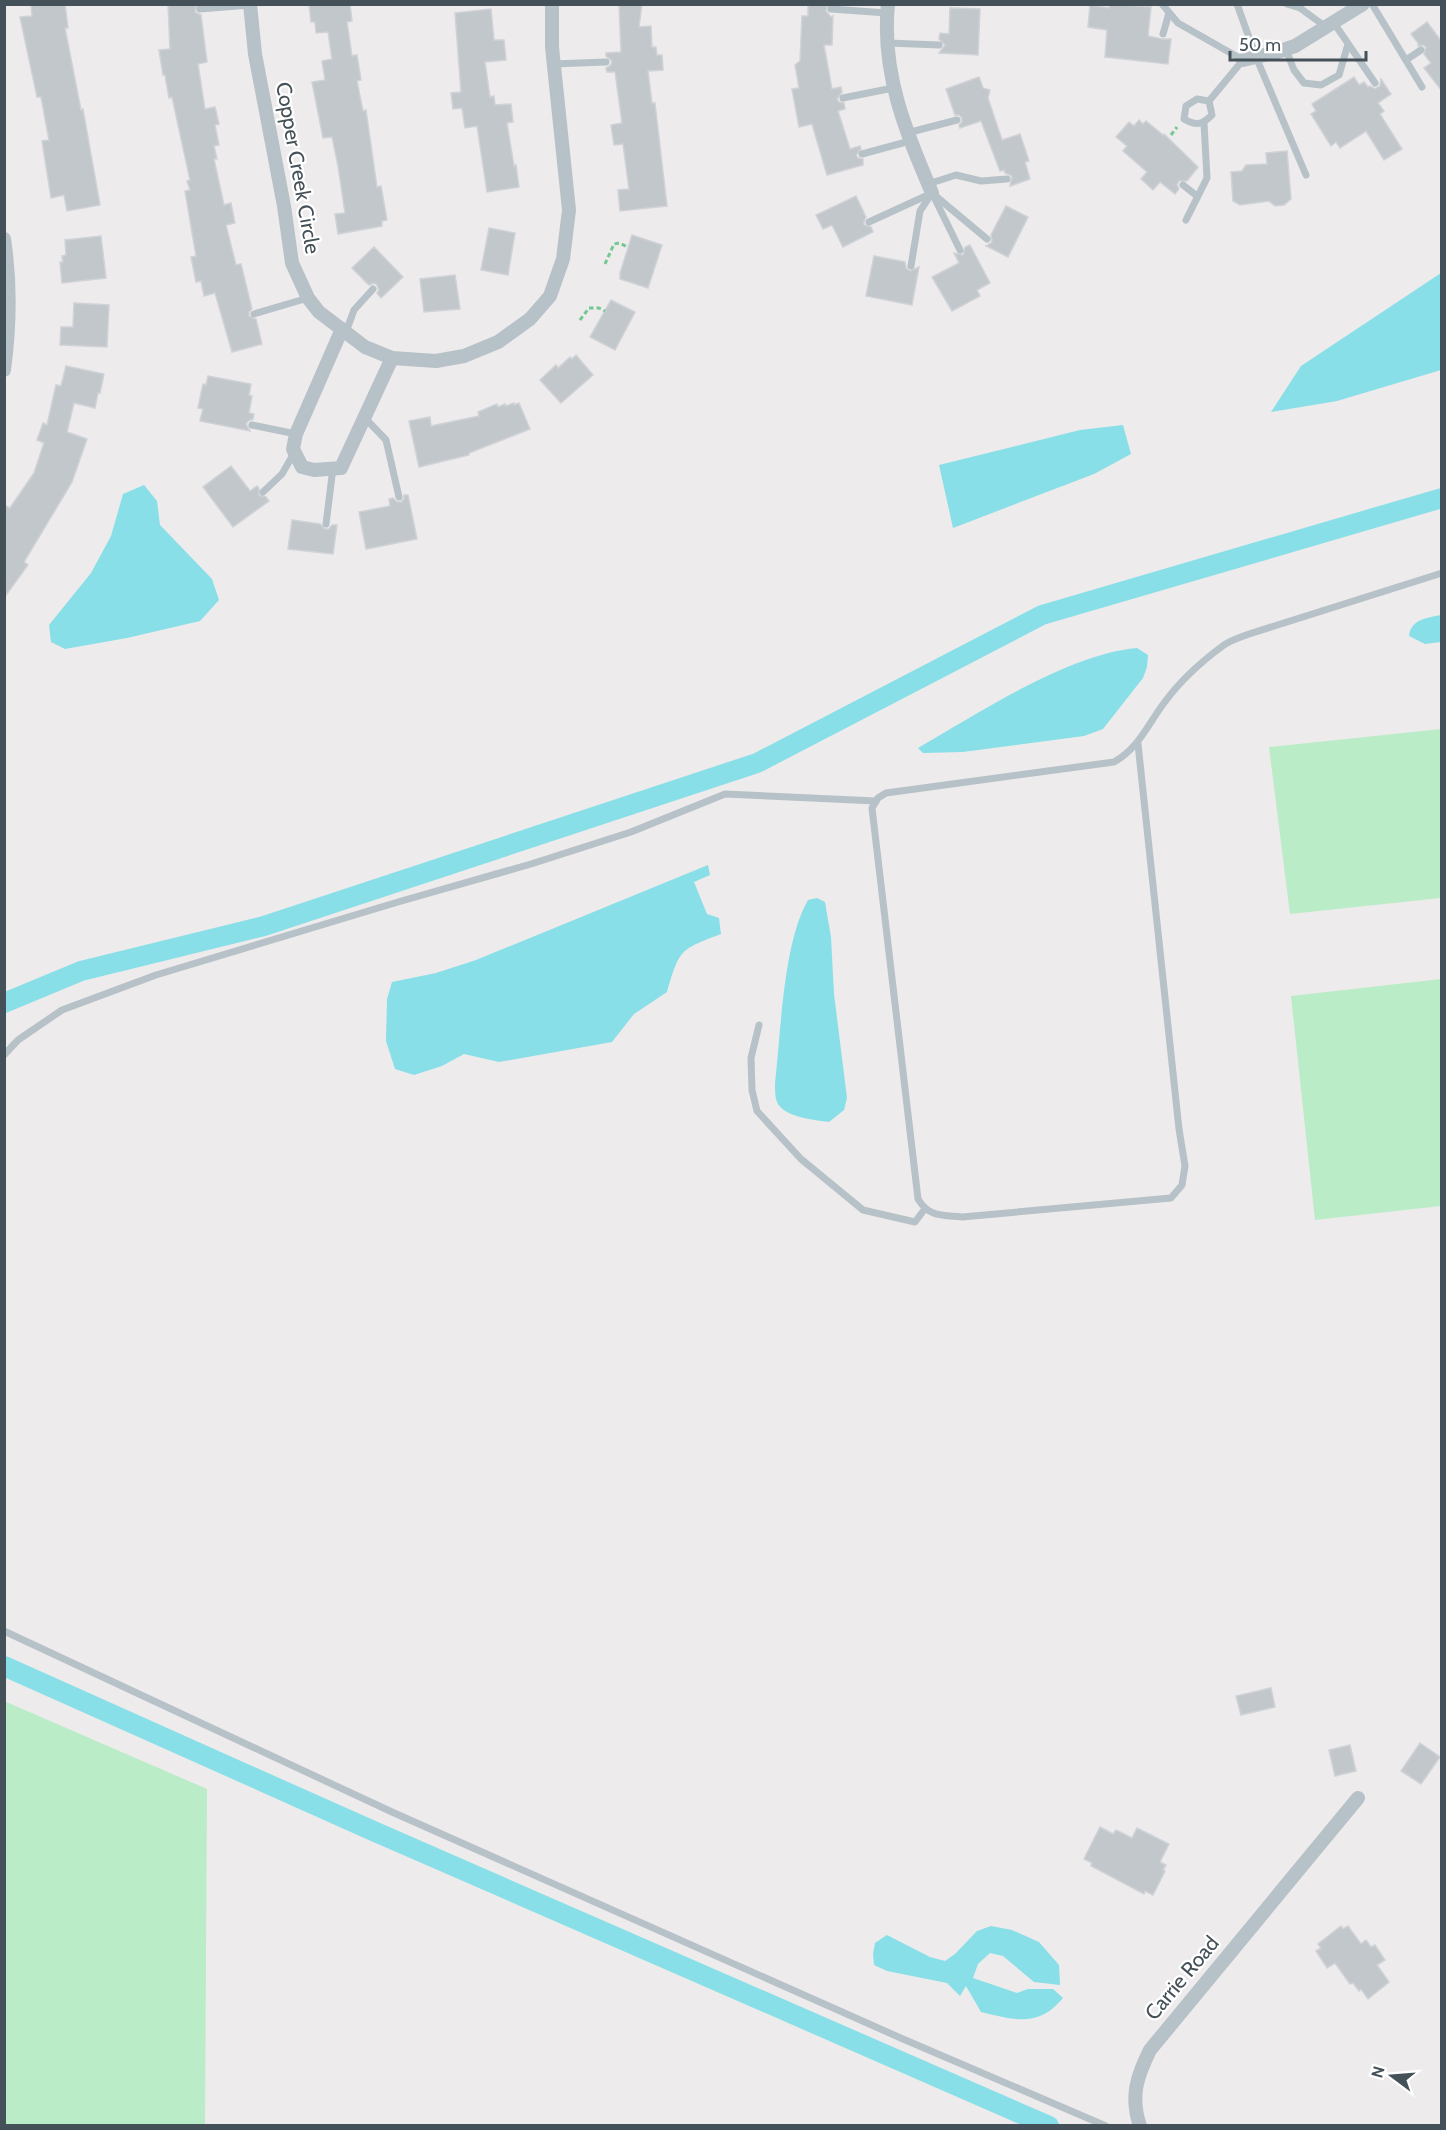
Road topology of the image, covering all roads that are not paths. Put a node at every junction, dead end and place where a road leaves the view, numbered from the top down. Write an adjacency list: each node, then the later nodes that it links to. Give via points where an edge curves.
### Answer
1 (552, 4): 23 (street, Copper Creek Circle)
2 (1162, 4): 12 (lane)
3 (1237, 4): 20 (lane)
4 (1287, 4): 8 (lane)
5 (1363, 4): 13 (street)
6 (1372, 4): 21 (lane)
7 (250, 5): 9 (lane); 45 (street, Copper Creek Circle, via 292,263)
8 (1299, 6): 13 (lane)
9 (200, 9)
10 (831, 9): 11 (lane)
11 (887, 9): 15 (street)
12 (1169, 13): 14 (lane); 20 (lane, via 1178,23)
13 (1330, 25): 16 (lane); 18 (street)
14 (1163, 34)
15 (887, 42): 17 (lane); 26 (street)
16 (1348, 44): 18 (lane, via 1339,75 1321,85 1304,83); 24 (lane)
17 (939, 45)
18 (1286, 50): 20 (street)
19 (1421, 50): 21 (lane)
20 (1249, 59): 28 (lane); 33 (lane)
21 (1406, 60): 25 (lane)
22 (606, 62): 23 (lane)
23 (553, 64): 48 (street, Copper Creek Circle, via 569,210 563,259 550,296 530,319 498,342 464,356 436,361)
24 (1374, 83)
25 (1422, 87)
26 (893, 88): 27 (lane); 31 (street)
27 (843, 98)
28 (1209, 100): 30 (lane, via 1212,115); 30 (lane, via 1197,99 1186,105 1184,118 1194,124)
29 (957, 120): 31 (lane)
30 (1204, 123): 37 (lane, via 1207,178)
31 (909, 137): 32 (lane); 36 (street)
32 (862, 154)
33 (1306, 175)
34 (1007, 178): 36 (lane, via 981,181 956,175)
35 (1183, 185): 37 (lane)
36 (930, 189): 39 (lane); 41 (lane); 42 (lane); 43 (lane, via 920,211)
37 (1197, 196): 38 (lane)
38 (1186, 220)
39 (869, 222)
40 (4, 239): 49 (street, via 10,277)
41 (987, 239)
42 (960, 250)
43 (911, 266)
44 (373, 289): 47 (lane, via 354,310)
45 (308, 298): 46 (lane); 47 (street, Copper Creek Circle)
46 (254, 314)
47 (344, 331): 48 (street, Copper Creek Circle, via 365,347); 52 (street)
48 (392, 358): 50 (street)
49 (4, 370)
50 (364, 417): 54 (street, via 341,468); 56 (lane, via 386,440)
51 (252, 424): 52 (lane)
52 (296, 434): 53 (street)
53 (294, 453): 54 (street, via 302,466 315,470); 55 (lane, via 282,474)
54 (333, 468): 57 (lane)
55 (263, 492)
56 (399, 497)
57 (326, 524)
58 (1442, 573): 59 (lane, via 1226,644 1190,673 1164,703)
59 (1138, 744): 60 (lane, via 1114,762 886,793); 63 (lane, via 1185,1166 1182,1185 1171,1198 962,1217)
60 (876, 801): 62 (lane, via 725,794 631,832 531,864 156,975 62,1010); 63 (lane, via 872,808 913,1163 918,1199)
61 (759, 1025): 63 (lane, via 751,1058 757,1111 801,1159 863,1210 915,1222)
62 (4, 1054)
63 (924, 1210)
64 (4, 1631): 66 (lane, via 392,1812)
65 (1358, 1798): 67 (street, Carrie Road, via 1150,2050 1134,2089)
66 (1106, 2126)
67 (1140, 2126)

